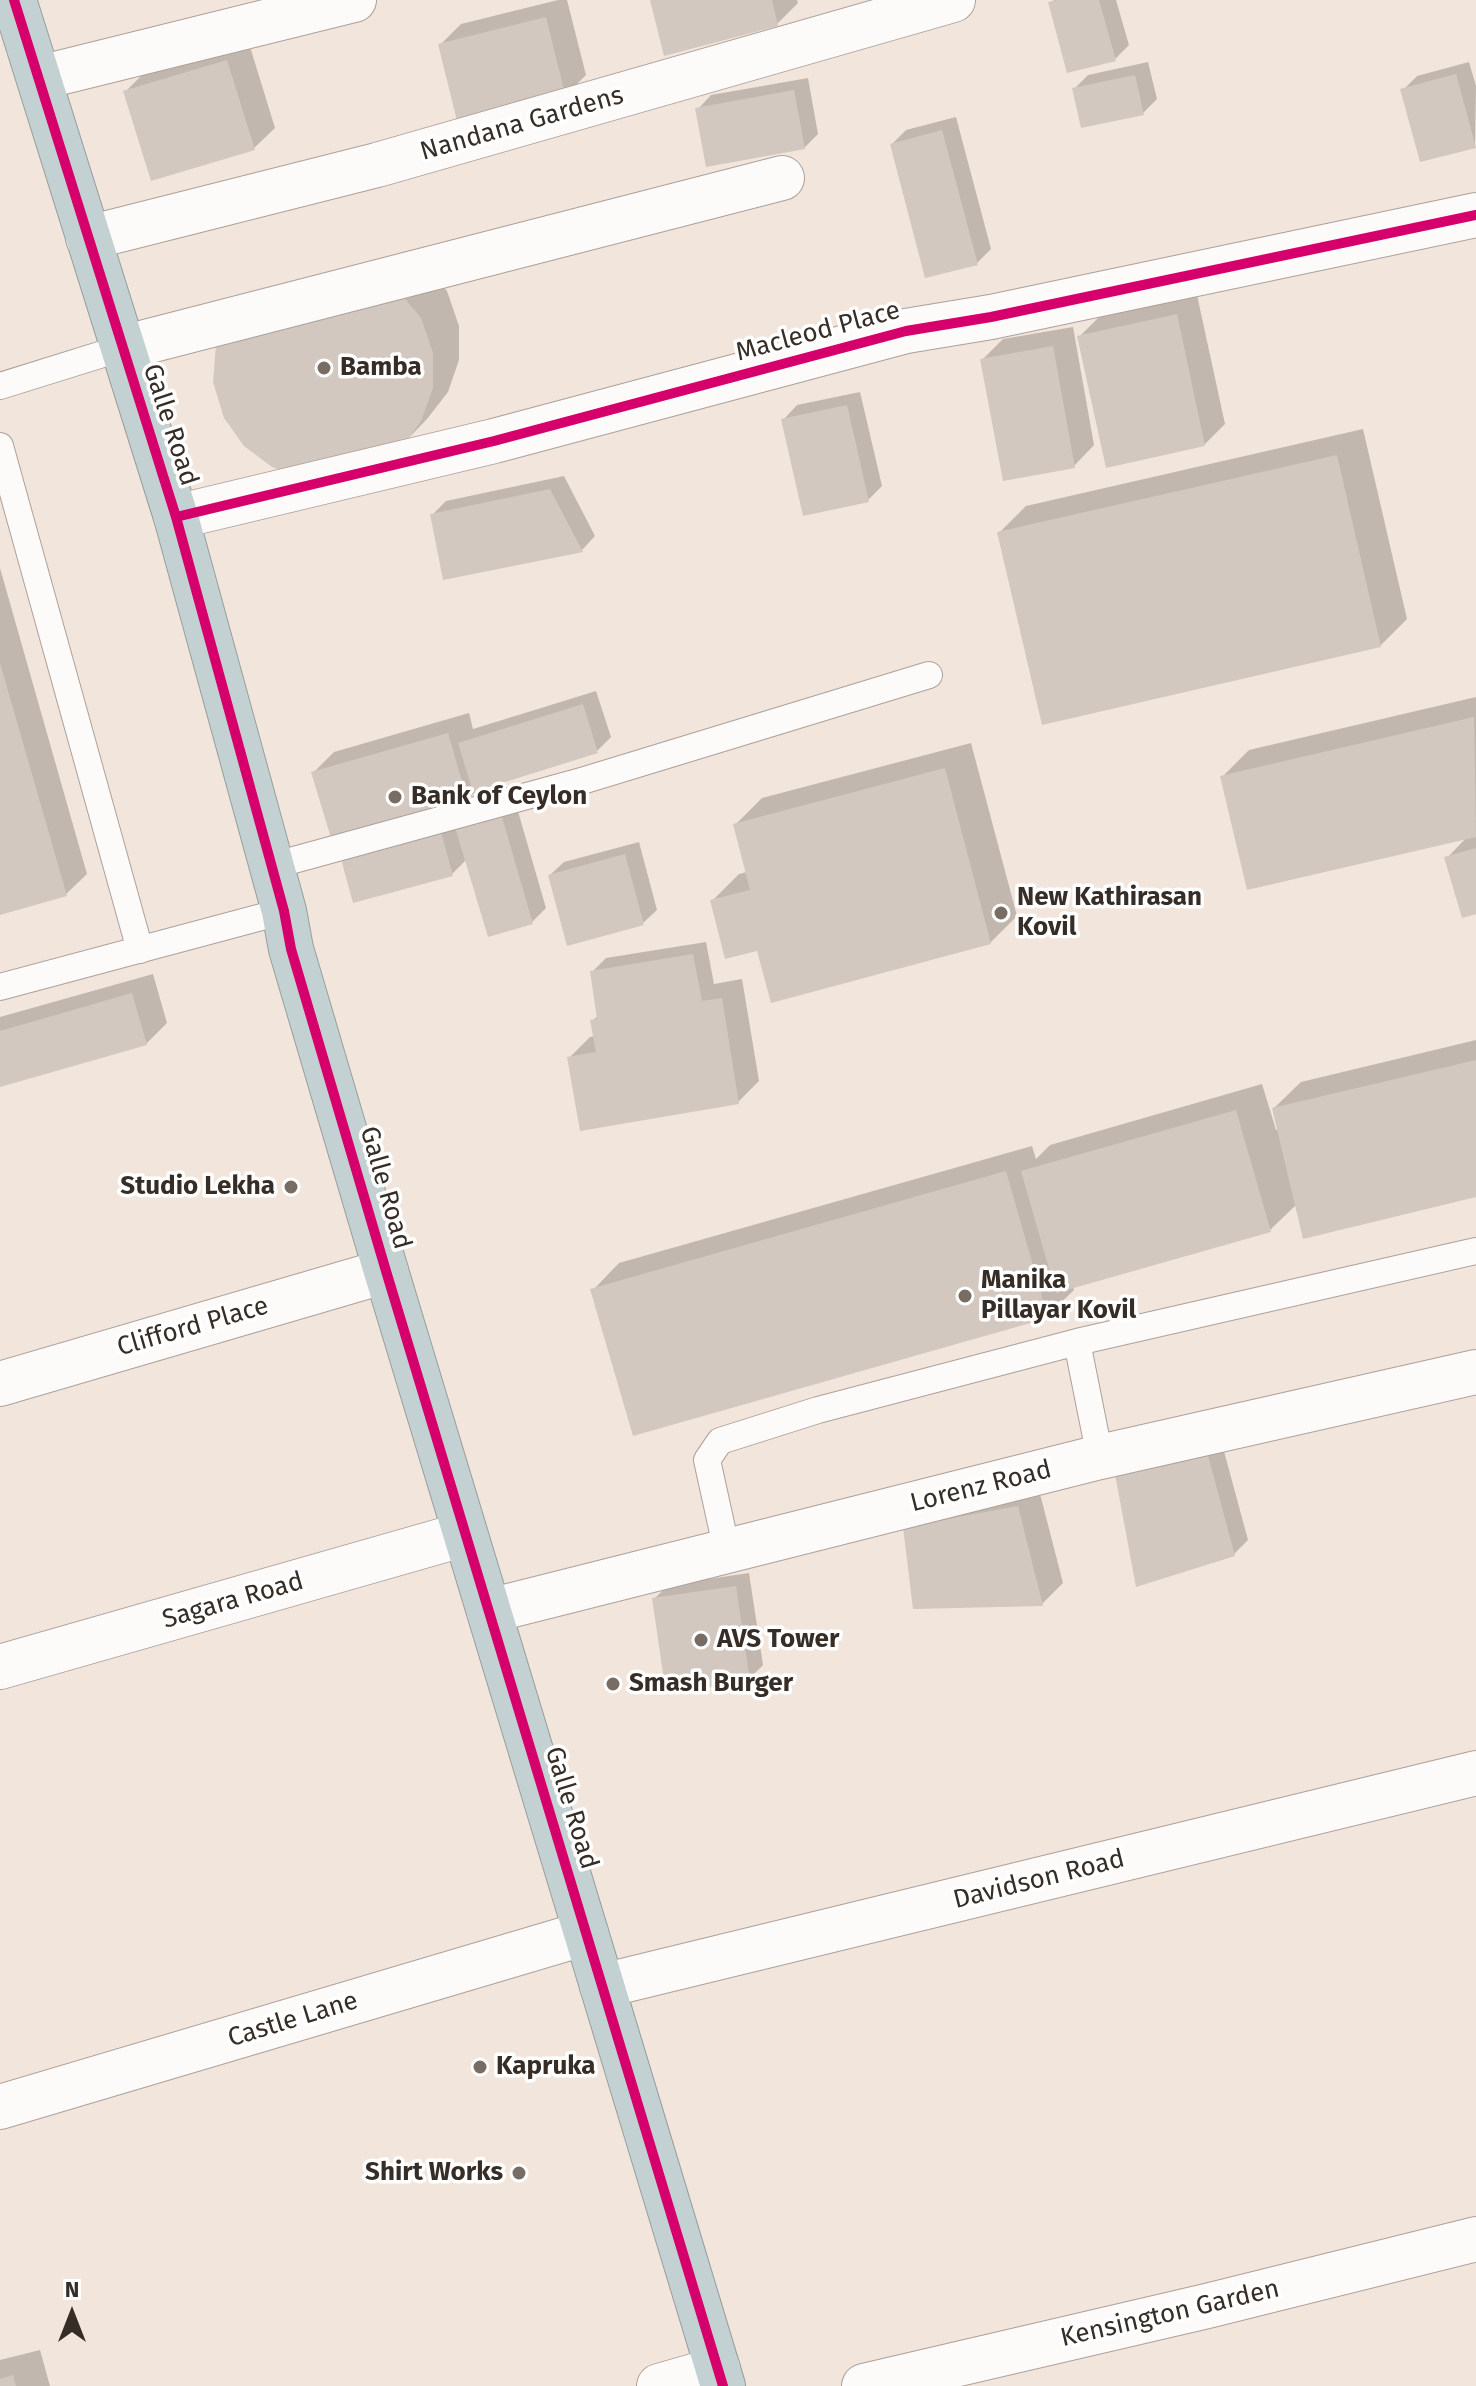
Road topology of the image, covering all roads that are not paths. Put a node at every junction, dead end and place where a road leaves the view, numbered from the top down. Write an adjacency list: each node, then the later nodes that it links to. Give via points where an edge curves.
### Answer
1 (14, 0): 4 (highway, Galle Road)
2 (354, 0): 4 (street)
3 (953, 0): 7 (street, Nandana Gardens, via 392,161)
4 (39, 78): 7 (highway, Galle Road)
5 (782, 178): 8 (street)
6 (1476, 215): 11 (street, Macleod Place, via 906,331 494,441)
7 (88, 238): 8 (highway, Galle Road)
8 (122, 348): 9 (lane); 11 (highway, Galle Road)
9 (0, 386)
10 (0, 446): 15 (lane)
11 (176, 517): 13 (highway, Galle Road)
12 (929, 675): 13 (lane, via 585,780)
13 (272, 866): 14 (highway, Galle Road)
14 (284, 911): 15 (lane); 18 (highway, Galle Road)
15 (140, 950): 16 (lane)
16 (0, 987)
17 (1476, 1251): 19 (lane)
18 (386, 1271): 21 (street, Clifford Place); 23 (highway, Galle Road)
19 (1077, 1342): 22 (lane); 24 (lane, via 720,1441 707,1460)
20 (1476, 1372): 22 (street, Lorenz Road)
21 (0, 1384)
22 (1100, 1457): 24 (street, Lorenz Road)
23 (465, 1534): 25 (highway, Galle Road); 26 (street, Sagara Road)
24 (727, 1551): 25 (street, Lorenz Road)
25 (489, 1611): 28 (highway, Galle Road)
26 (0, 1667)
27 (1476, 1773): 29 (street, Davidson Road)
28 (586, 1933): 29 (highway, Galle Road); 30 (street, Castle Lane)
29 (602, 1986): 32 (highway, Galle Road)
30 (0, 2107)
31 (1476, 2239): 34 (street, Kensington Garden)
32 (721, 2378): 33 (street)
33 (659, 2386)
34 (864, 2386)

